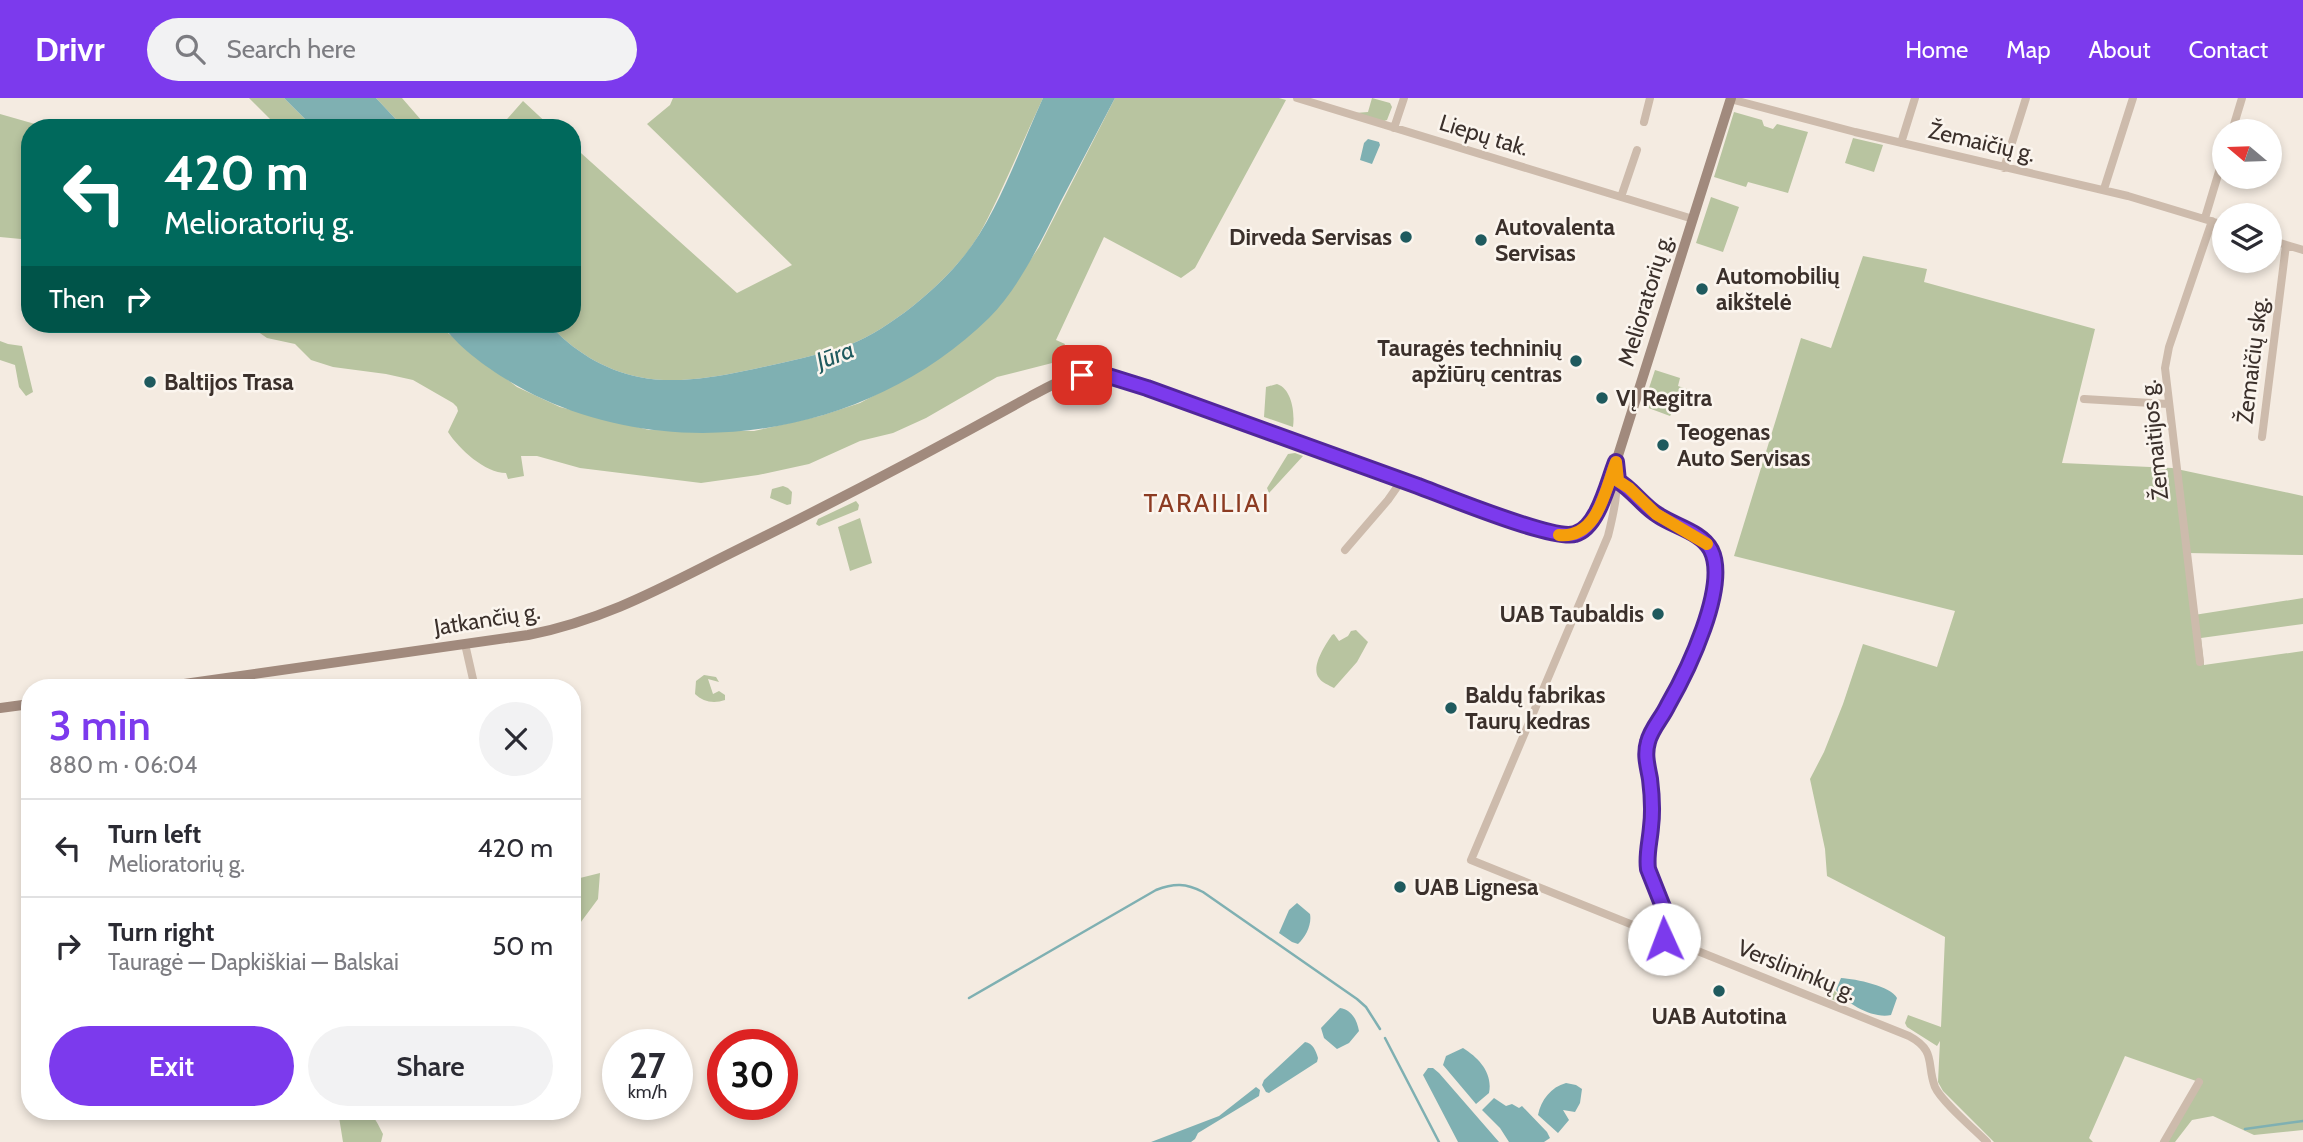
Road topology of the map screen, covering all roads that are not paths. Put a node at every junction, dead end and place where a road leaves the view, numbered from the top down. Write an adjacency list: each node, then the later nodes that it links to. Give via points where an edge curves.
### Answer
1 (1297, 98): 11 (street, Liepų tak.)
2 (1404, 98): 11 (street)
3 (1650, 98): 10 (street)
4 (1915, 98): 12 (street)
5 (2026, 98): 14 (street)
6 (2133, 98): 15 (street)
7 (2242, 98): 9 (street)
8 (1730, 99): 12 (street, Žemaičių g.); 18 (main road, Melioratorių g.)
9 (2236, 119)
10 (1644, 122)
11 (1394, 128): 17 (street, Liepų tak.)
12 (1901, 143): 14 (street, Žemaičių g.)
13 (1637, 150): 17 (street)
14 (2004, 168): 15 (street, Žemaičių g.)
15 (2104, 189): 19 (street, Žemaičių g.)
16 (2216, 189): 19 (street, Žemaitijos g.)
17 (1621, 197): 18 (street, Liepų tak.)
18 (1693, 219): 27 (main road, Melioratorių g.)
19 (2208, 219): 20 (street, Žemaičių g.); 25 (street, Žemaitijos g., via 2166,355)
20 (2212, 220)
21 (2282, 244): 22 (street)
22 (2286, 245): 23 (street); 26 (street, Žemaičių skg.)
23 (2303, 249)
24 (2084, 399): 25 (street)
25 (2168, 404): 33 (street, Žemaitijos g.)
26 (2262, 437)
27 (1616, 462): 29 (street, Verslininkų g.); 30 (main road, Melioratorių g., via 1591,522 1577,534)
28 (1402, 480): 30 (main road, Jatkančių g.); 31 (street); 32 (main road, Jatkančių g., via 1102,374 1070,377 622,607 553,630)
29 (1618, 481): 38 (street, via 1656,514 1704,541 1715,561 1714,589 1692,658 1647,745 1652,799 1647,860 1669,922); 38 (street, Verslininkų g., via 1613,515 1595,570 1471,860)
30 (1563, 535)
31 (1345, 550)
32 (465, 644): 34 (main road, Jatkančių g.); 35 (street)
33 (2200, 662)
34 (219, 679)
35 (473, 679)
36 (21, 705): 37 (main road)
37 (0, 708)
38 (1664, 939): 40 (street, Verslininkų g., via 1917,1040 1931,1061 1936,1089)
39 (2199, 1082): 41 (street)
40 (1987, 1142)
41 (2164, 1142)

